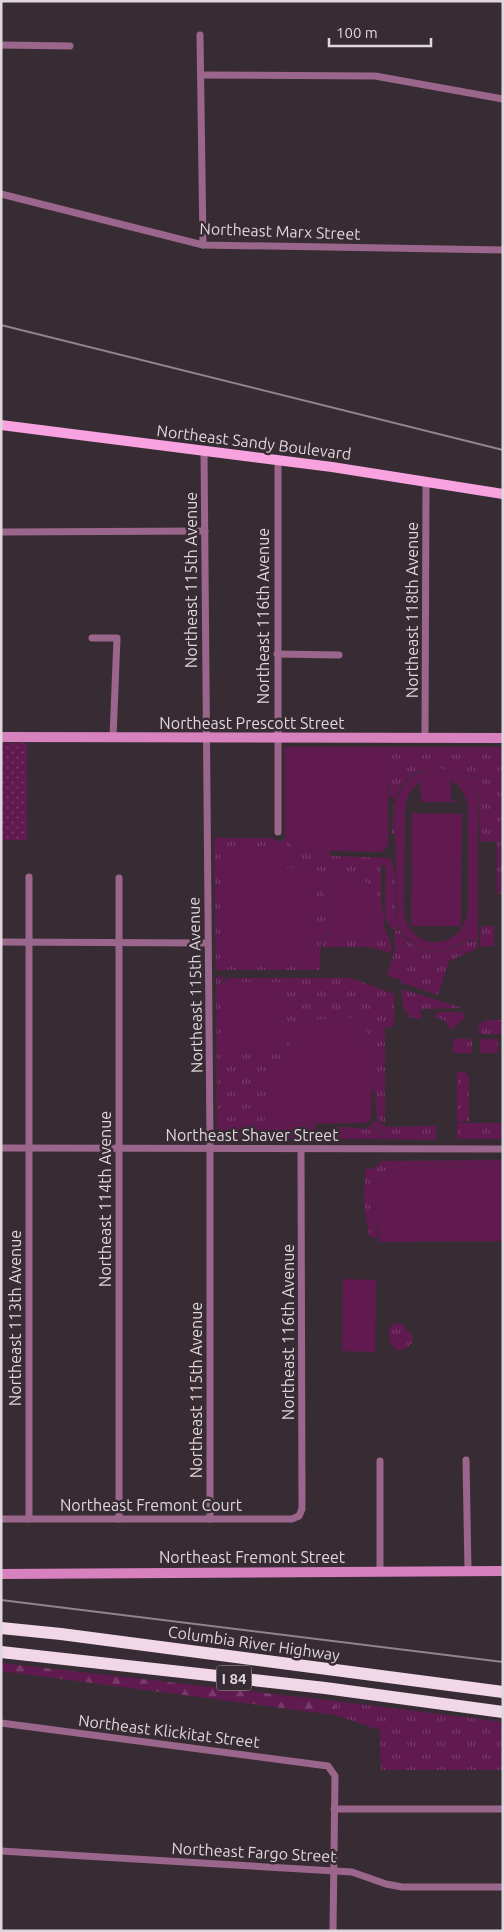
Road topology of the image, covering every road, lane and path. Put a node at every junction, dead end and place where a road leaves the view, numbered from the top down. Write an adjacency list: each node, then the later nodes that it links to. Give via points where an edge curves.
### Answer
1 (200, 35): 4 (street)
2 (1, 45): 3 (street)
3 (70, 46)
4 (201, 75): 5 (street, via 375,76); 7 (street)
5 (503, 99)
6 (1, 194): 7 (street, Northeast Marx Street)
7 (203, 245): 8 (street, Northeast Marx Street)
8 (503, 250)
9 (1, 425): 10 (main road, Northeast Sandy Boulevard)
10 (204, 450): 11 (main road, Northeast Sandy Boulevard); 14 (street, Northeast 115th Avenue)
11 (278, 460): 12 (main road, Northeast Sandy Boulevard); 17 (street, Northeast 116th Avenue)
12 (426, 482): 13 (main road, Northeast Sandy Boulevard); 23 (street, Northeast 118th Avenue)
13 (503, 494)
14 (205, 531): 15 (street); 21 (street, Northeast 115th Avenue)
15 (1, 532)
16 (92, 638): 19 (street, via 117,638)
17 (277, 654): 18 (street); 22 (street, Northeast 116th Avenue)
18 (339, 654)
19 (113, 737): 20 (street, Northeast Prescott Street); 21 (street, Northeast Prescott Street)
20 (1, 738)
21 (206, 738): 22 (street, Northeast Prescott Street); 30 (street, Northeast 115th Avenue)
22 (279, 738): 23 (street, Northeast Prescott Street); 25 (street, Northeast 116th Avenue)
23 (425, 738): 24 (street, Northeast Prescott Street)
24 (503, 738)
25 (278, 832)
26 (29, 877): 29 (street, Northeast 113th Avenue)
27 (119, 878): 31 (street, Northeast 114th Avenue)
28 (1, 942): 29 (street)
29 (29, 942): 31 (street); 33 (street, Northeast 113th Avenue)
30 (208, 942): 31 (street); 35 (street, Northeast 115th Avenue)
31 (119, 943): 34 (street, Northeast 114th Avenue)
32 (1, 1148): 33 (street, Northeast Shaver Street)
33 (28, 1148): 34 (street, Northeast Shaver Street); 42 (street, Northeast 113th Avenue)
34 (118, 1148): 35 (street, Northeast Shaver Street); 43 (street, Northeast 114th Avenue)
35 (210, 1149): 36 (street, Northeast Shaver Street); 44 (street, Northeast 115th Avenue)
36 (301, 1149): 37 (street, Northeast Shaver Street); 40 (street, Northeast 116th Avenue, via 302,1509)
37 (503, 1149)
38 (466, 1460): 45 (street)
39 (380, 1461): 47 (street)
40 (299, 1516): 44 (street, Northeast Fremont Court, via 292,1519)
41 (1, 1519): 42 (street, Northeast Fremont Court)
42 (29, 1519): 43 (street, Northeast Fremont Court)
43 (119, 1519): 44 (street, Northeast Fremont Court)
44 (210, 1519)
45 (468, 1571): 46 (street, Northeast Fremont Street); 47 (street, Northeast Fremont Street)
46 (503, 1571)
47 (380, 1572): 48 (street, Northeast Fremont Street)
48 (1, 1574)
49 (1, 1628): 51 (highway, Columbia River Highway / I 84)
50 (1, 1652): 52 (highway, I 84, via 325,1688)
51 (503, 1692)
52 (503, 1712)
53 (1, 1723): 54 (street, Northeast Klickitat Street, via 323,1765 332,1769 335,1776)
54 (334, 1809): 55 (street); 57 (street)
55 (503, 1809)
56 (1, 1851): 57 (street, Northeast Fargo Street)
57 (333, 1871): 58 (street, Northeast Fargo Street, via 352,1872 402,1887); 59 (street)
58 (503, 1886)
59 (333, 1931)

